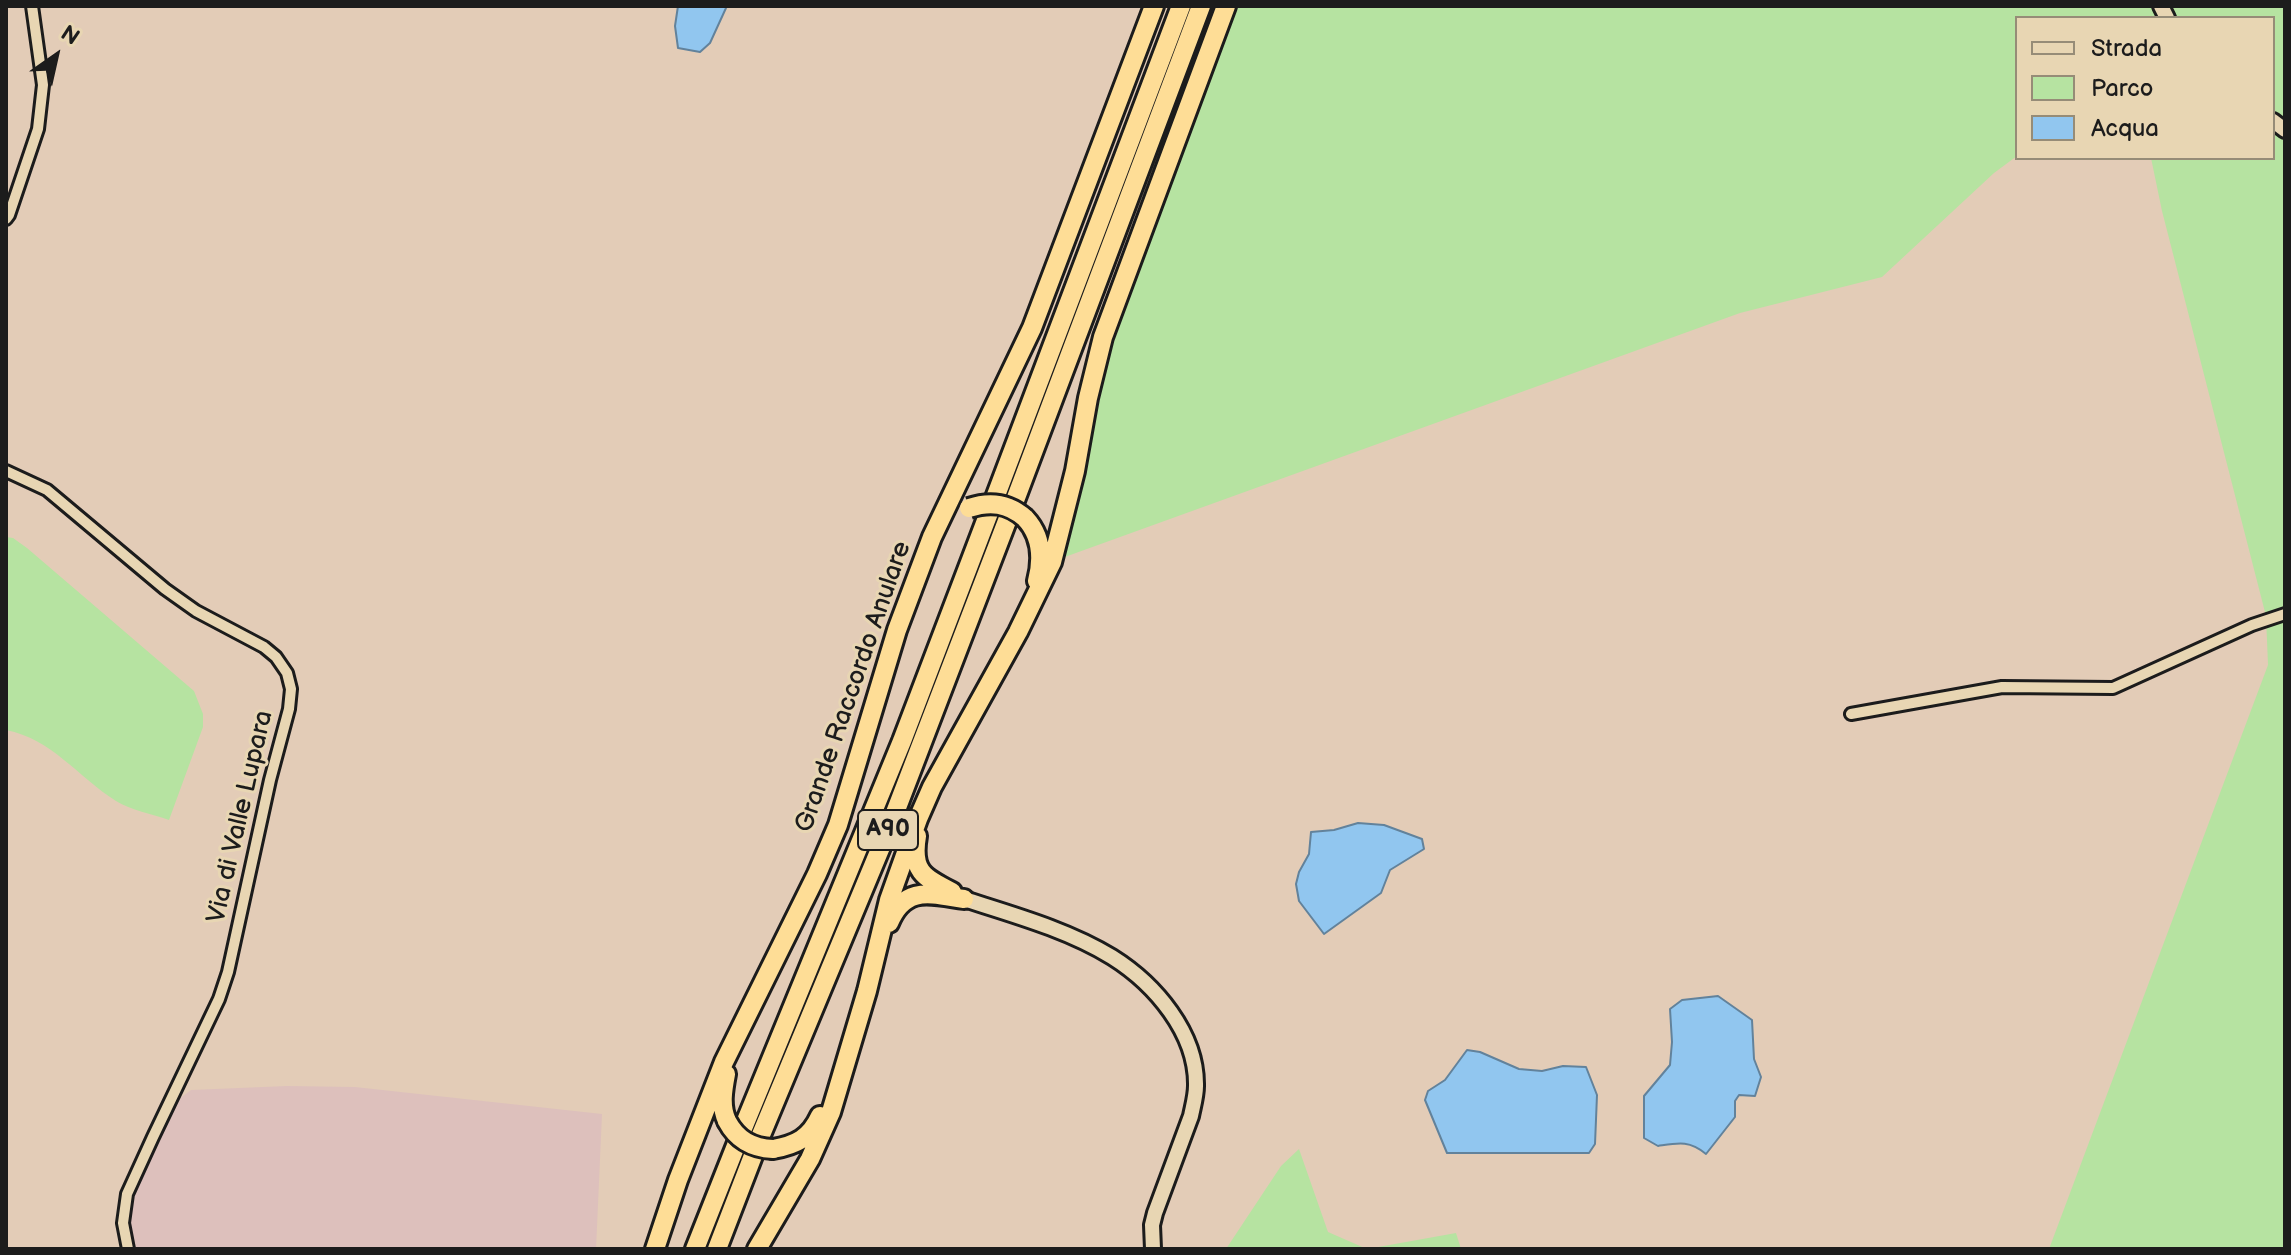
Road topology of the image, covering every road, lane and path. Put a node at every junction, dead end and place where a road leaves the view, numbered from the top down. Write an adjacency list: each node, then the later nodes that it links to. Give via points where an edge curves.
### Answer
1 (32, 6): 6 (street, via 43,85 38,129)
2 (1154, 6): 9 (highway, Grande Raccordo Anulare, via 1032,328 932,537)
3 (1181, 6): 17 (highway, A90, via 902,741)
4 (1201, 6): 8 (highway, A90)
5 (1226, 6): 11 (highway, via 1103,337 1057,544)
6 (6, 219)
7 (6, 471): 19 (street, Via di Valle Lupara, via 47,490 196,611 264,647 284,667 290,683 289,709 226,981 127,1194 123,1223)
8 (1017, 511): 9 (highway, bridge, via 990,504 969,508 952,521); 11 (highway, via 1037,534 1040,555 1035,588); 18 (highway, A90)
9 (911, 593): 16 (highway, Grande Raccordo Anulare, via 838,825)
10 (2285, 614): 12 (street, via 2113,688 2002,687)
11 (1018, 632): 13 (highway)
12 (1851, 714)
13 (932, 787): 14 (highway, via 915,859 926,876); 15 (highway, via 889,900); 18 (highway, via 894,868 819,1119 796,1144)
14 (964, 899): 15 (highway, via 920,894 900,903); 24 (street, via 1026,919 1112,957 1153,991 1180,1029 1196,1087 1191,1116 1155,1213)
15 (867, 991): 23 (highway, via 823,1132)
16 (737, 1037): 17 (highway, via 722,1097); 20 (highway, Grande Raccordo Anulare, via 709,1097)
17 (735, 1132): 18 (highway, bridge); 21 (highway, A90)
18 (762, 1148): 22 (highway, A90)
19 (128, 1249)
20 (655, 1249)
21 (695, 1249)
22 (717, 1249)
23 (757, 1249)
24 (1153, 1249)

